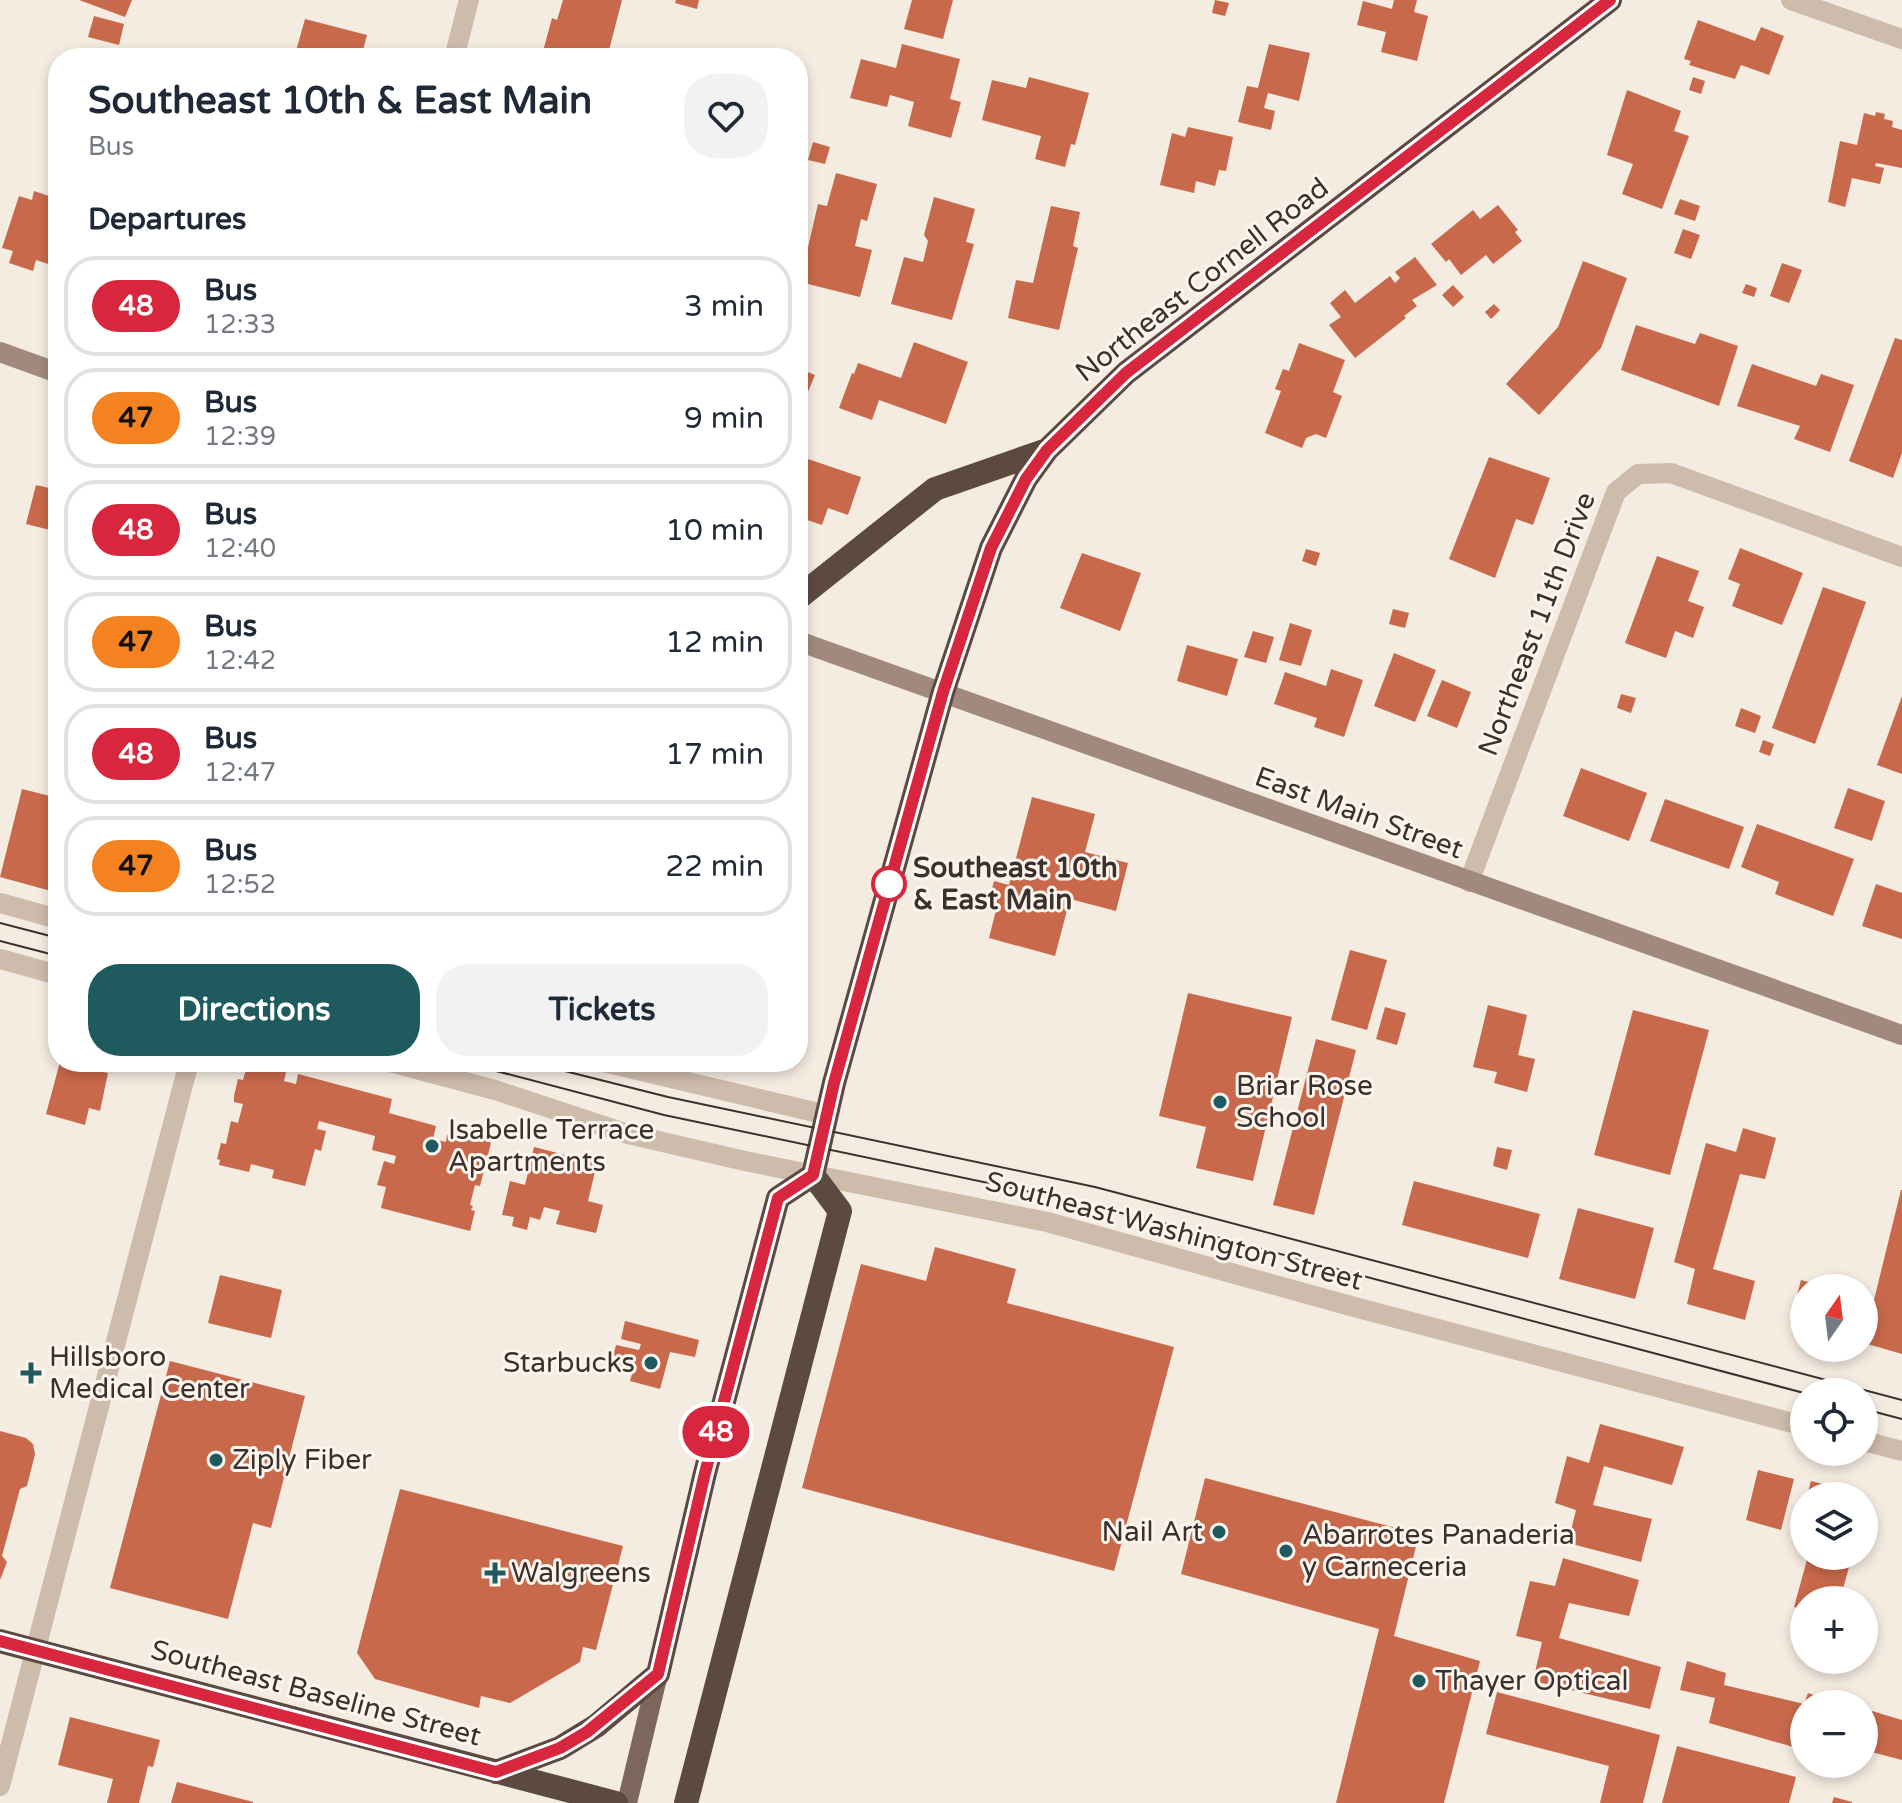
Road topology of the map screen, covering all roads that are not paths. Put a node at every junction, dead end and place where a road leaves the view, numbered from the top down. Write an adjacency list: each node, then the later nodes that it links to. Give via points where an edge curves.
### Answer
1 (469, 0): 5 (street)
2 (1610, 0): 8 (highway, Northeast Cornell Road, via 1126,373)
3 (1791, 0): 4 (street)
4 (1902, 39)
5 (457, 48)
6 (0, 352): 7 (main road)
7 (48, 369)
8 (1047, 450): 10 (highway, via 935,489); 12 (highway, Northeast Cornell Road, via 991,548)
9 (1902, 557): 13 (street, Northeast 11th Drive, via 1671,473 1638,474 1616,492)
10 (808, 590)
11 (808, 645): 12 (main road, East Main Street)
12 (943, 692): 13 (main road, East Main Street); 22 (highway, Northeast Cornell Road)
13 (1469, 882): 18 (main road, East Main Street)
14 (0, 903): 15 (street)
15 (48, 916)
16 (0, 959): 17 (street)
17 (48, 972)
18 (1902, 1035)
19 (186, 1072): 28 (street)
20 (428, 1072): 23 (street, Southeast Washington Street, via 628,1134)
21 (645, 1072): 22 (street)
22 (827, 1115): 23 (highway, Northeast Cornell Road)
23 (813, 1175): 24 (street, Southeast Washington Street, via 1047,1222); 29 (highway, via 778,1198); 34 (highway, via 840,1211)
24 (1790, 1422)
25 (1878, 1445): 26 (street)
26 (1902, 1451)
27 (0, 1641): 28 (highway, Southeast Baseline Street)
28 (35, 1650): 30 (highway, Southeast Baseline Street); 31 (street)
29 (658, 1674): 30 (highway, via 587,1732); 33 (main road)
30 (496, 1772): 32 (highway, Southeast Baseline Street)
31 (0, 1786)
32 (616, 1803)
33 (627, 1803)
34 (686, 1803)

